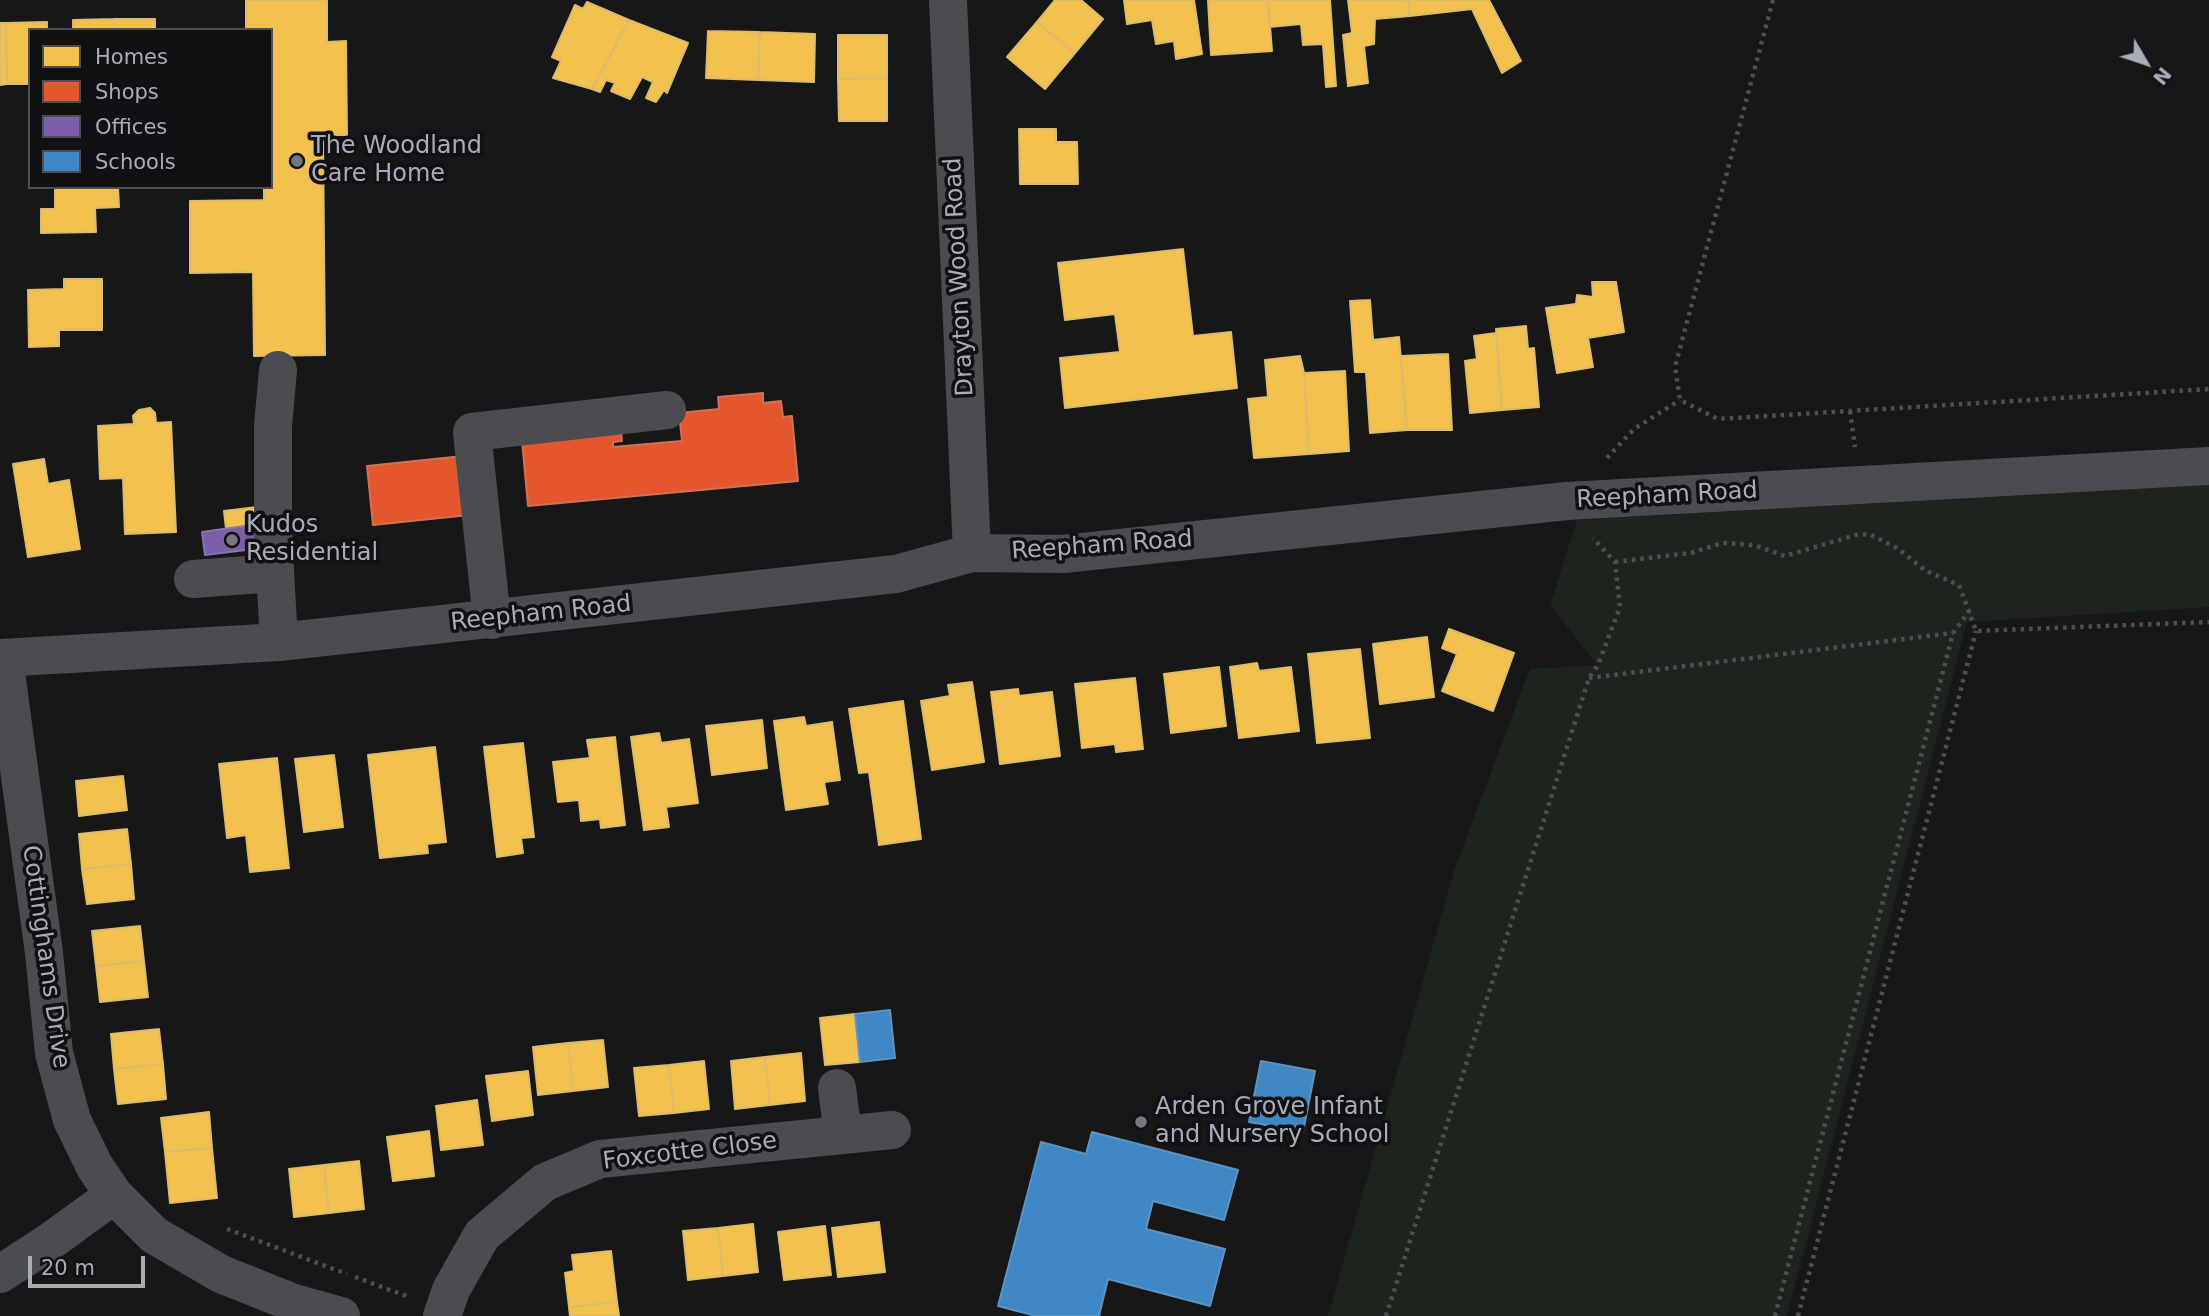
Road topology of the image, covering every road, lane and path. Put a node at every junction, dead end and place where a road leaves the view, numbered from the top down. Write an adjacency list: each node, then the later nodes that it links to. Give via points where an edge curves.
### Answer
1 (948, 0): 9 (street, Drayton Wood Road)
2 (1773, 0): 5 (path, via 1675,368)
3 (278, 370): 11 (street, via 273,426)
4 (2209, 389): 5 (path, via 1718,419)
5 (1680, 400): 8 (path, via 1634,429)
6 (667, 410): 14 (street, via 472,432)
7 (2209, 466): 8 (street, Reepham Road)
8 (1567, 501): 9 (street, Reepham Road, via 1063,554); 10 (path)
9 (972, 553): 14 (street, Reepham Road, via 896,574)
10 (1615, 562): 13 (path, via 1691,553 1721,543 1754,545 1785,556 1870,534 1926,571 1959,585); 20 (path, via 1620,607)
11 (275, 573): 12 (street); 18 (street)
12 (193, 579)
13 (1970, 610): 16 (path); 17 (path)
14 (492, 620): 18 (street, Reepham Road)
15 (2209, 622): 16 (path)
16 (1976, 631): 31 (path)
17 (1953, 633): 20 (path); 30 (path)
18 (279, 642): 19 (street, Reepham Road)
19 (2, 658): 24 (street, Cottinghams Drive, via 54,1053 72,1119)
20 (1589, 678): 29 (path)
21 (837, 1088): 23 (street)
22 (892, 1130): 23 (street, Foxcotte Close)
23 (843, 1135): 27 (street, Foxcotte Close, via 600,1160 545,1182 482,1235 451,1290)
24 (114, 1195): 26 (street); 28 (street, Cottinghams Drive, via 154,1235 221,1274)
25 (224, 1228): 27 (path)
26 (0, 1274)
27 (429, 1308)
28 (327, 1314)
29 (1386, 1316)
30 (1775, 1316)
31 (1798, 1316)

